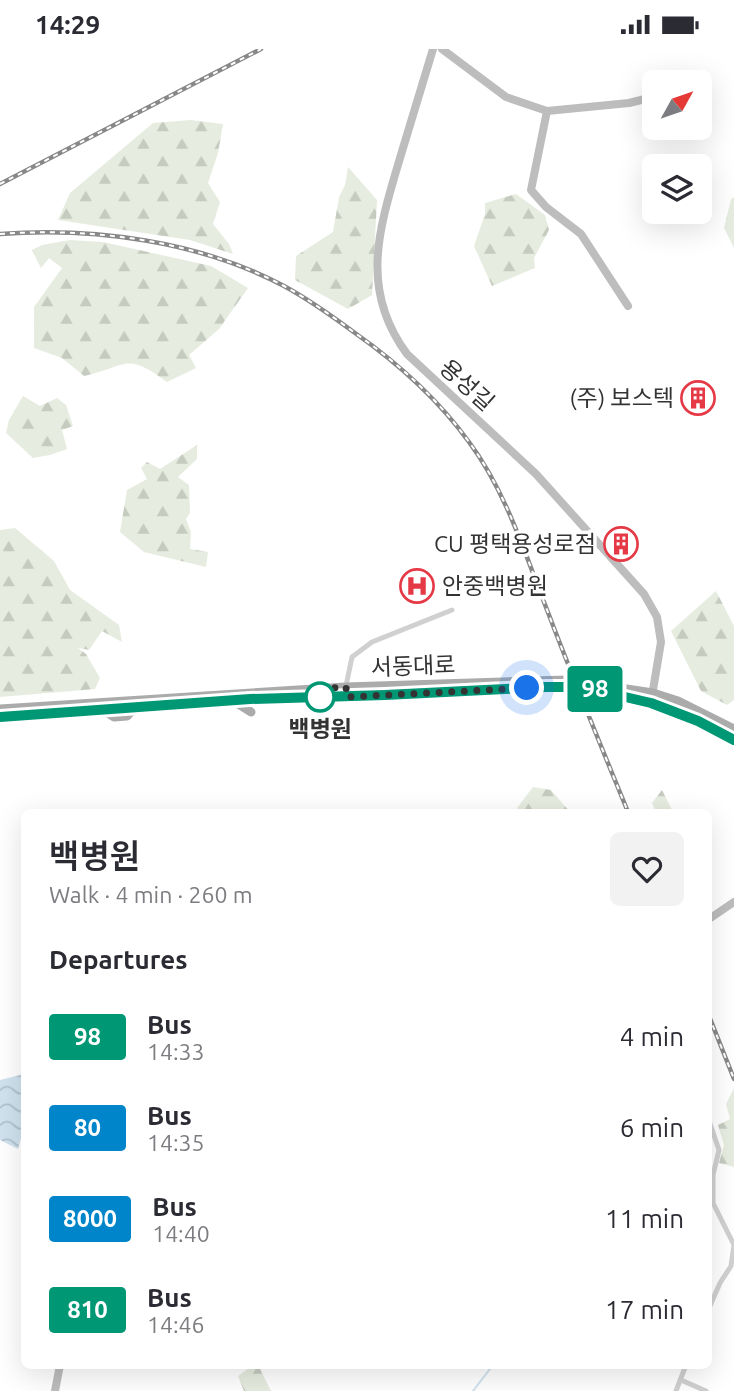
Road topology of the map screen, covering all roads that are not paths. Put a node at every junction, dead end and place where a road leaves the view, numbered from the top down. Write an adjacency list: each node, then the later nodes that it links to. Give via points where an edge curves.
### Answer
1 (433, 49): 8 (street, 용성길, via 378,240 377,283 387,321 407,354 536,474 643,594 657,617 661,642)
2 (442, 49): 4 (street, via 506,97)
3 (642, 100): 4 (street)
4 (547, 111): 5 (street, via 531,190 581,234)
5 (628, 306)
6 (452, 610): 7 (street, via 372,642 352,657)
7 (347, 692): 8 (main road, 서동대로, via 567,680); 9 (main road, 서동대로); 10 (main road, 서동대로)
8 (652, 698): 13 (main road, 서동대로, via 678,701); 14 (main road, 서동대로)
9 (232, 700): 11 (main road); 12 (main road, 서동대로)
10 (0, 709)
11 (251, 712)
12 (0, 717)
13 (734, 729)
14 (734, 740)
15 (734, 902): 16 (street)
16 (712, 917)
17 (712, 1130): 18 (street, via 719,1150 713,1203 734,1245 732,1266)
18 (712, 1301)
19 (59, 1369): 22 (street)
20 (685, 1369): 21 (street)
21 (681, 1380): 23 (street); 24 (street)
22 (55, 1391)
23 (676, 1391)
24 (706, 1391)

